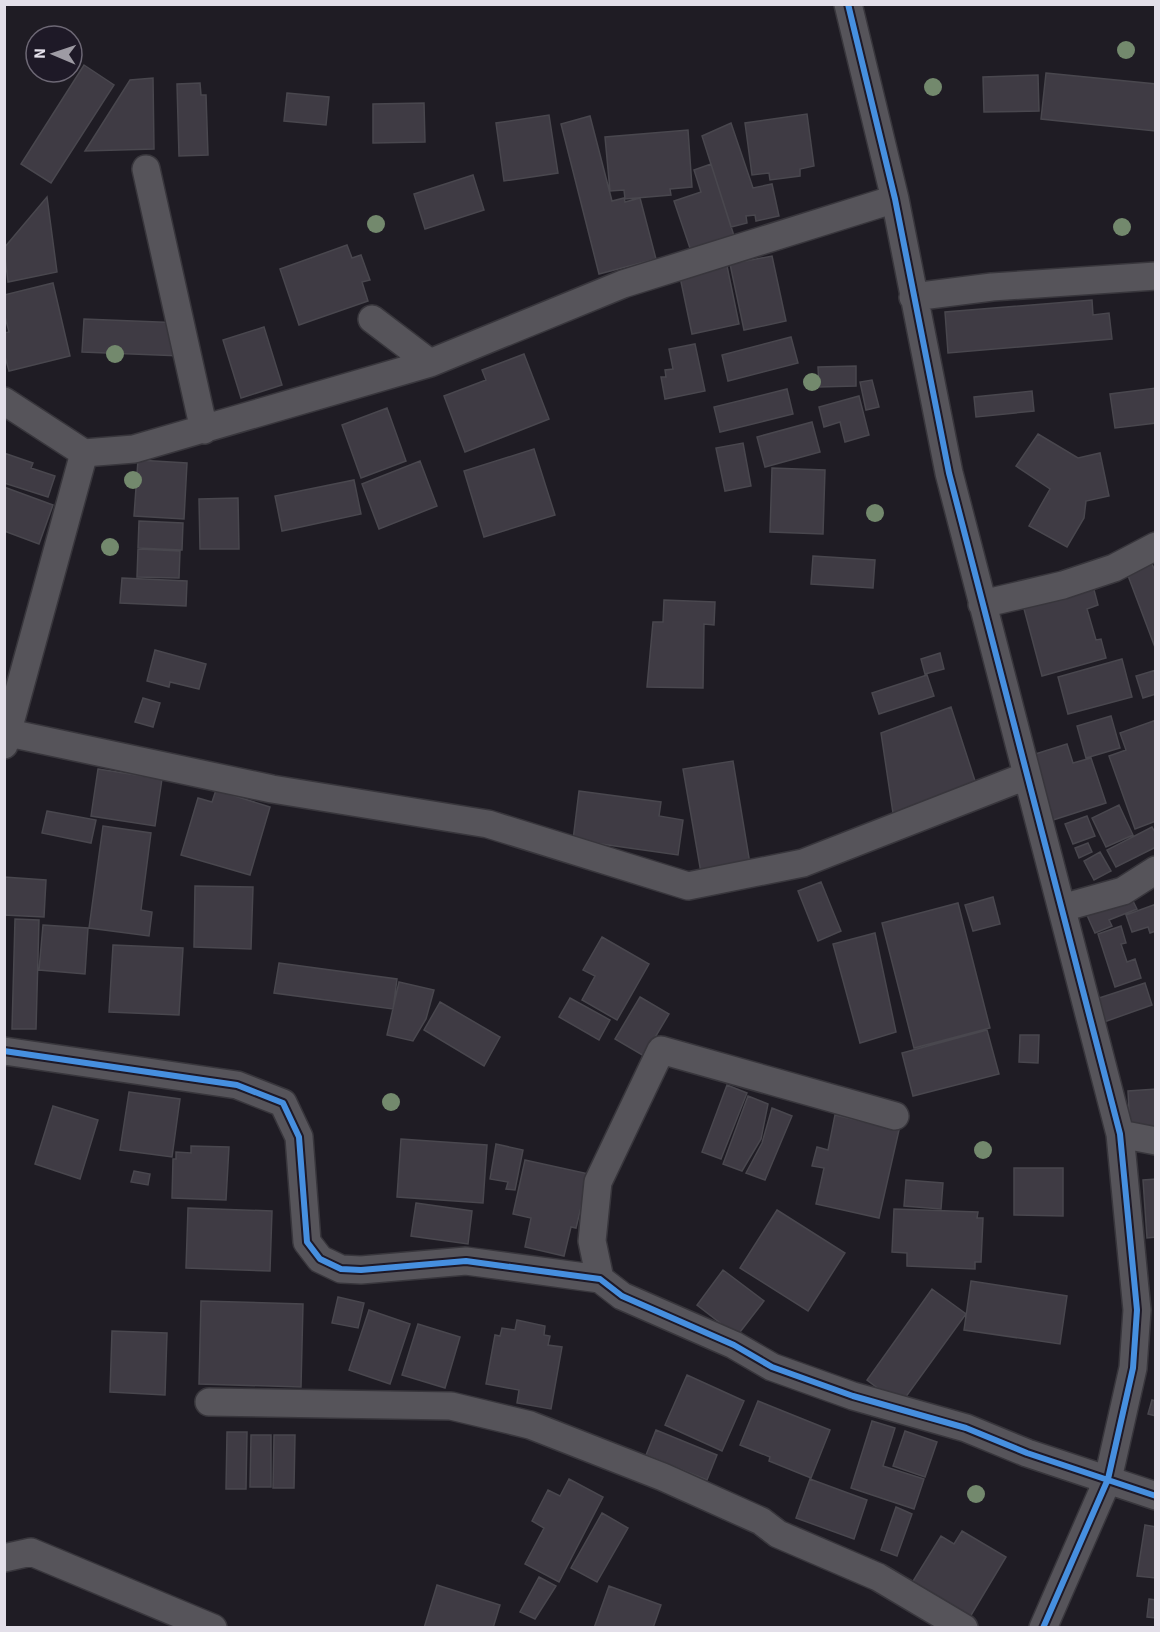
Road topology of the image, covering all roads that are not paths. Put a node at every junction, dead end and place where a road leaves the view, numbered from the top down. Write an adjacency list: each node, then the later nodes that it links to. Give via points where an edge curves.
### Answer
1 (848, 4): 3 (street)
2 (146, 169): 9 (street)
3 (895, 198): 5 (street); 7 (street, via 623,284)
4 (1155, 276): 5 (street, via 1004,286)
5 (913, 297): 12 (street, via 949,472)
6 (372, 319): 7 (street)
7 (430, 363): 9 (street)
8 (4, 401): 10 (street)
9 (204, 430): 10 (street, via 134,449)
10 (84, 453): 13 (street)
11 (1155, 546): 12 (street, via 1114,568)
12 (982, 604): 14 (street)
13 (7, 739): 14 (street, via 272,789 488,824 688,886 803,863)
14 (1026, 776): 16 (street)
15 (1155, 870): 16 (street, via 1123,891)
16 (1062, 908): 19 (street)
17 (4, 1051): 21 (street, via 237,1085 283,1103 299,1137 307,1242 320,1259 341,1269 466,1261)
18 (895, 1116): 21 (street, via 661,1050 598,1182 592,1240)
19 (1120, 1134): 20 (street); 23 (street, via 1137,1310 1133,1368)
20 (1155, 1141)
21 (600, 1279): 23 (street, via 621,1296 734,1345 772,1367 853,1396 966,1428)
22 (209, 1402): 27 (street, via 451,1406 530,1425 663,1477 761,1521 778,1534 878,1577)
23 (1108, 1479): 24 (street); 28 (street)
24 (1155, 1496)
25 (4, 1558): 26 (street, via 31,1552)
26 (213, 1628)
27 (964, 1628)
28 (1043, 1628)

